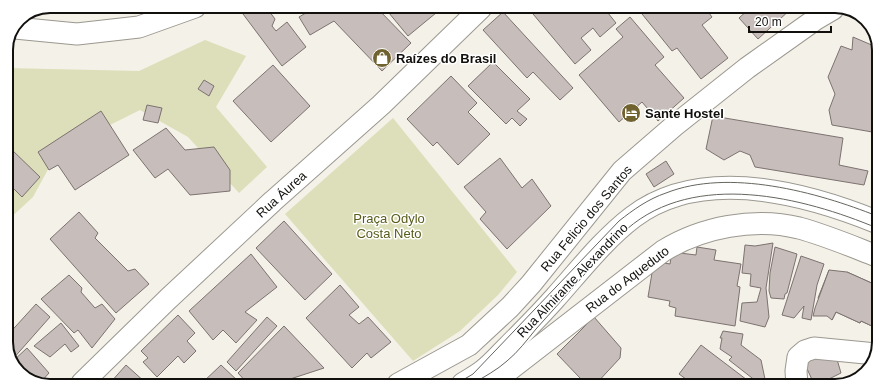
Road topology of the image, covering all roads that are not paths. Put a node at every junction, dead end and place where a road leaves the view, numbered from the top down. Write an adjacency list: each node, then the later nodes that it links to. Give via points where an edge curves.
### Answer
1 (178, 13): 4 (street, via 138,27 77,34)
2 (476, 13): 8 (street, Rua Áurea, via 381,105 168,299)
3 (826, 13): 9 (street, Rua Felicio dos Santos, via 747,68 622,171 510,307 469,345)
4 (20, 29)
5 (872, 220): 10 (street, Rua Almirante Alexandrino, via 828,204 752,190 702,189 667,198 623,225 535,320 483,371)
6 (872, 254): 11 (street, Rua do Aqueduto, via 784,225 756,224 705,232 663,251)
7 (870, 353): 12 (street, via 814,348 805,351 798,357)
8 (86, 379)
9 (407, 379)
10 (471, 379)
11 (497, 379)
12 (797, 379)

